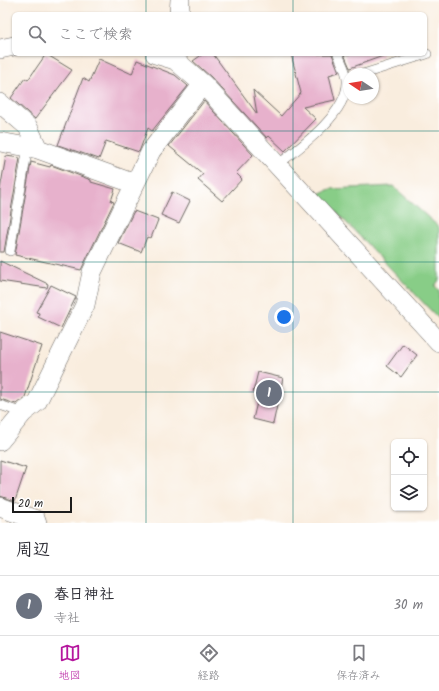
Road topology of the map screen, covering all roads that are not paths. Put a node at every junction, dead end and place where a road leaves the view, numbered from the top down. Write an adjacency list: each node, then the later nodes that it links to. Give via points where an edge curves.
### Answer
1 (180, 0): 2 (street)
2 (179, 12)
3 (12, 46): 4 (street)
4 (0, 49)
5 (339, 56): 8 (lane)
6 (421, 56): 9 (lane)
7 (176, 57): 10 (street)
8 (344, 68)
9 (379, 69)
10 (203, 84): 15 (street); 16 (street, via 150,151)
11 (343, 100): 15 (lane, via 315,136)
12 (0, 103): 14 (street, via 28,127)
13 (0, 142): 14 (street)
14 (33, 148): 16 (street); 17 (lane)
15 (277, 165): 18 (street)
16 (135, 184): 20 (street, via 92,272 85,305 71,335 37,402)
17 (10, 251)
18 (439, 342)
19 (0, 405): 20 (lane)
20 (23, 413): 21 (street)
21 (0, 441)
22 (0, 507): 23 (street, via 36,520)
23 (37, 523)

